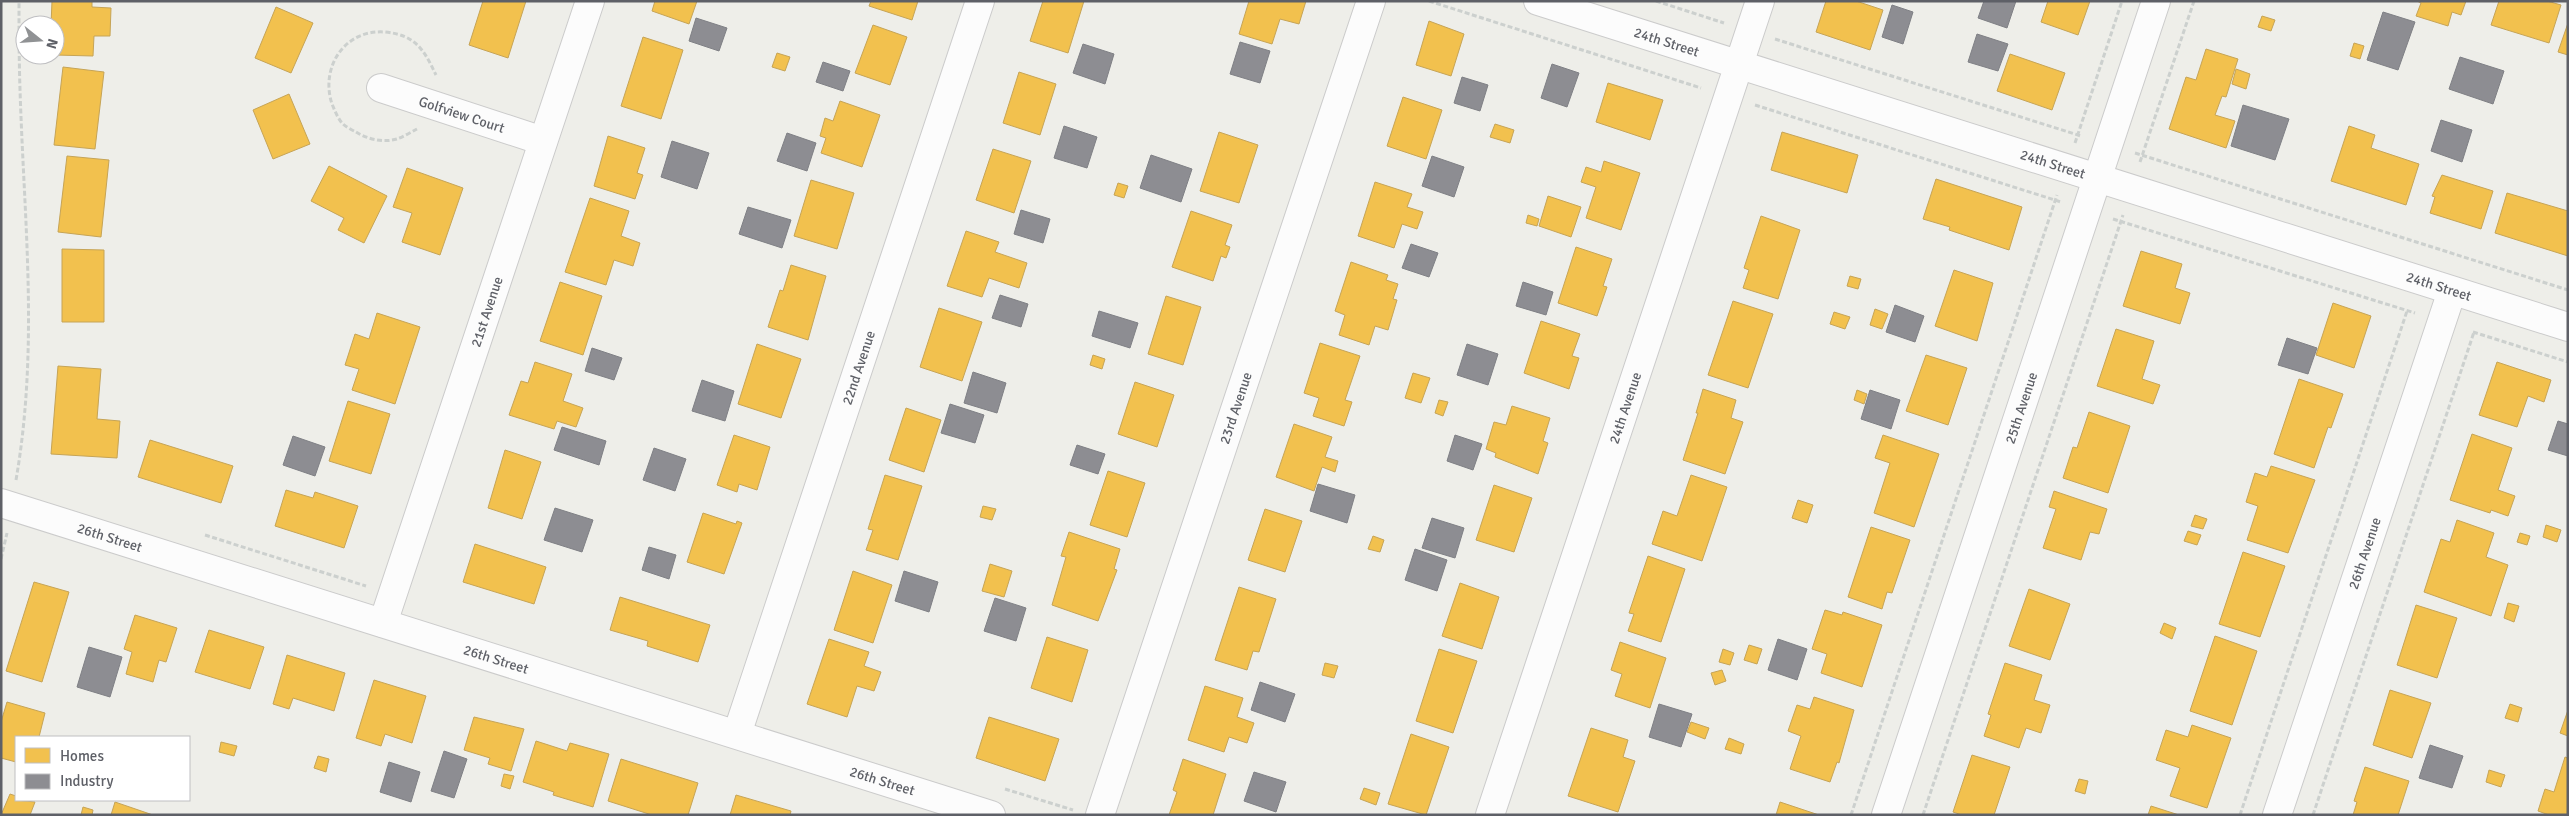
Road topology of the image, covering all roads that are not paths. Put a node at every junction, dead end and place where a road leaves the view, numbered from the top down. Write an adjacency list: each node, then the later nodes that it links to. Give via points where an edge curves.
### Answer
1 (590, 1): 9 (street, 21st Avenue)
2 (980, 1): 15 (street, 22nd Avenue)
3 (1371, 1): 17 (street, 23rd Avenue)
4 (1538, 1): 7 (street, 24th Street)
5 (1760, 1): 7 (street, 24th Avenue)
6 (2156, 1): 10 (street, 25th Avenue)
7 (1739, 65): 10 (street, 24th Street); 18 (street, 24th Avenue)
8 (381, 88): 9 (street, Golfview Court)
9 (543, 141): 14 (street, 21st Avenue)
10 (2098, 179): 11 (street, 24th Street); 19 (street, 25th Avenue)
11 (2452, 291): 12 (street, 24th Street); 20 (street, 26th Avenue)
12 (2568, 327)
13 (8, 505): 14 (street, 26th Street)
14 (384, 623): 15 (street, 26th Street)
15 (737, 734): 16 (street, 26th Street)
16 (992, 815)
17 (1100, 815)
18 (1490, 815)
19 (1886, 815)
20 (2277, 815)

